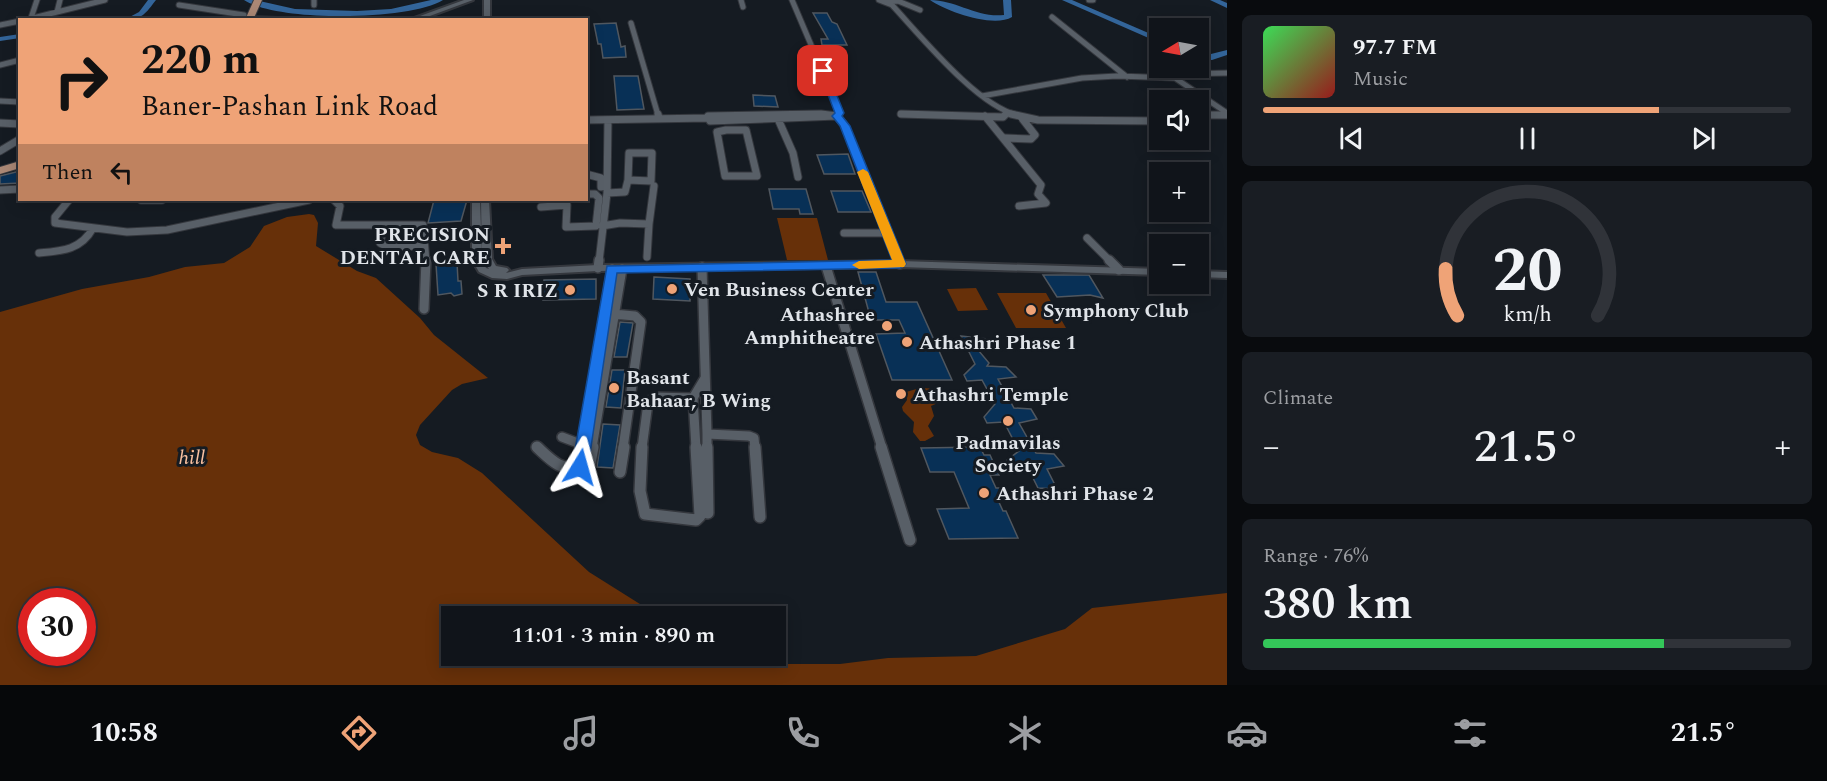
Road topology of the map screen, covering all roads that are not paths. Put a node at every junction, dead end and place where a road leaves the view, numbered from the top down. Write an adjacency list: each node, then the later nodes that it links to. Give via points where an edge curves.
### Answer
1 (37, 0): 20 (street)
2 (60, 0): 18 (street)
3 (105, 0): 18 (street)
4 (193, 0): 15 (street)
5 (470, 0): 23 (street)
6 (479, 0): 24 (street)
7 (487, 0): 25 (street)
8 (494, 0): 26 (street)
9 (741, 0): 16 (street)
10 (792, 0): 46 (street, via 840,113)
11 (879, 0): 12 (street)
12 (887, 2): 17 (street, via 898,1); 39 (street)
13 (254, 3): 22 (main road)
14 (179, 5): 15 (street)
15 (188, 6): 22 (street)
16 (743, 7)
17 (920, 10)
18 (57, 12): 21 (street)
19 (1052, 17): 35 (street)
20 (28, 18)
21 (32, 18)
22 (246, 18)
23 (418, 18)
24 (431, 18)
25 (487, 18)
26 (494, 18)
27 (18, 21): 29 (street)
28 (631, 23): 49 (street)
29 (0, 25)
30 (18, 60): 31 (street)
31 (0, 65)
32 (1209, 73): 33 (street)
33 (1227, 73)
34 (1048, 75): 38 (street)
35 (1127, 77): 36 (street); 38 (street)
36 (1149, 77)
37 (1175, 78): 44 (street)
38 (1054, 83): 39 (street)
39 (982, 96): 42 (street)
40 (0, 101): 41 (street)
41 (18, 102)
42 (1007, 113): 47 (street, via 1003,117); 51 (street)
43 (901, 114): 47 (street)
44 (1227, 114): 45 (street)
45 (1209, 115)
46 (837, 116): 50 (street); 52 (street); 90 (street, via 845,126)
47 (985, 116): 62 (street)
48 (1149, 117): 53 (street)
49 (659, 118): 50 (street); 55 (street)
50 (723, 118): 52 (street); 61 (street)
51 (1024, 118): 53 (street); 62 (street, via 1035,135 1031,139)
52 (778, 119): 68 (street, via 793,153)
53 (1107, 119): 56 (street)
54 (588, 120): 55 (street)
55 (608, 120): 73 (street)
56 (1149, 121)
57 (1209, 121): 58 (street)
58 (1227, 121)
59 (0, 123): 60 (street)
60 (18, 124)
61 (726, 130): 61 (street, via 717,132 725,176 757,176 746,130)
62 (1005, 138): 85 (street, via 1041,185 1038,194 1046,203)
63 (18, 139): 64 (street)
64 (0, 151)
65 (18, 163): 66 (main road)
66 (0, 169)
67 (588, 174): 77 (street, via 602,178)
68 (798, 177)
69 (628, 180): 69 (street, via 651,181 652,153 629,153); 73 (street, via 624,192)
70 (654, 186): 86 (street)
71 (18, 189): 72 (street)
72 (0, 190)
73 (607, 193): 88 (street)
74 (588, 194): 77 (street)
75 (0, 196): 76 (street)
76 (18, 196)
77 (599, 198): 83 (street, via 596,226 589,227 566,227 567,205)
78 (68, 201): 89 (street, via 55,217 55,223)
79 (304, 201): 89 (street, via 167,230 127,232)
80 (335, 201): 87 (street, via 340,206 336,225)
81 (476, 201): 96 (street)
82 (485, 201): 96 (street)
83 (560, 203): 84 (street)
84 (546, 204)
85 (1019, 206)
86 (649, 224): 88 (street); 95 (street)
87 (384, 225): 93 (street, via 423,225); 93 (street, via 380,243 388,247)
88 (602, 226): 100 (street)
89 (93, 228): 94 (street, via 76,249)
90 (887, 232): 91 (street); 97 (street)
91 (844, 233)
92 (1087, 238): 102 (street)
93 (424, 246): 106 (street)
94 (39, 253)
95 (647, 257)
96 (484, 262): 100 (street, via 482,270 507,276)
97 (900, 264): 98 (street); 102 (street)
98 (826, 266): 99 (street); 118 (street)
99 (702, 267): 101 (street); 108 (street)
100 (598, 268): 101 (street)
101 (617, 269): 107 (street); 112 (street)
102 (1119, 270): 103 (street)
103 (1149, 271)
104 (1209, 274): 105 (street)
105 (1227, 275)
106 (424, 309)
107 (613, 314): 114 (street); 115 (street, via 635,316 641,322)
108 (705, 378): 109 (street); 110 (street)
109 (693, 398): 109 (street, via 654,397 648,403 641,468 640,507 645,514 690,520 700,516)
110 (707, 434): 116 (street); 117 (street, via 754,438)
111 (562, 437): 112 (street)
112 (583, 446): 113 (street, via 580,467 571,470)
113 (537, 447)
114 (589, 468)
115 (620, 472)
116 (708, 513)
117 (760, 517)
118 (910, 540)

